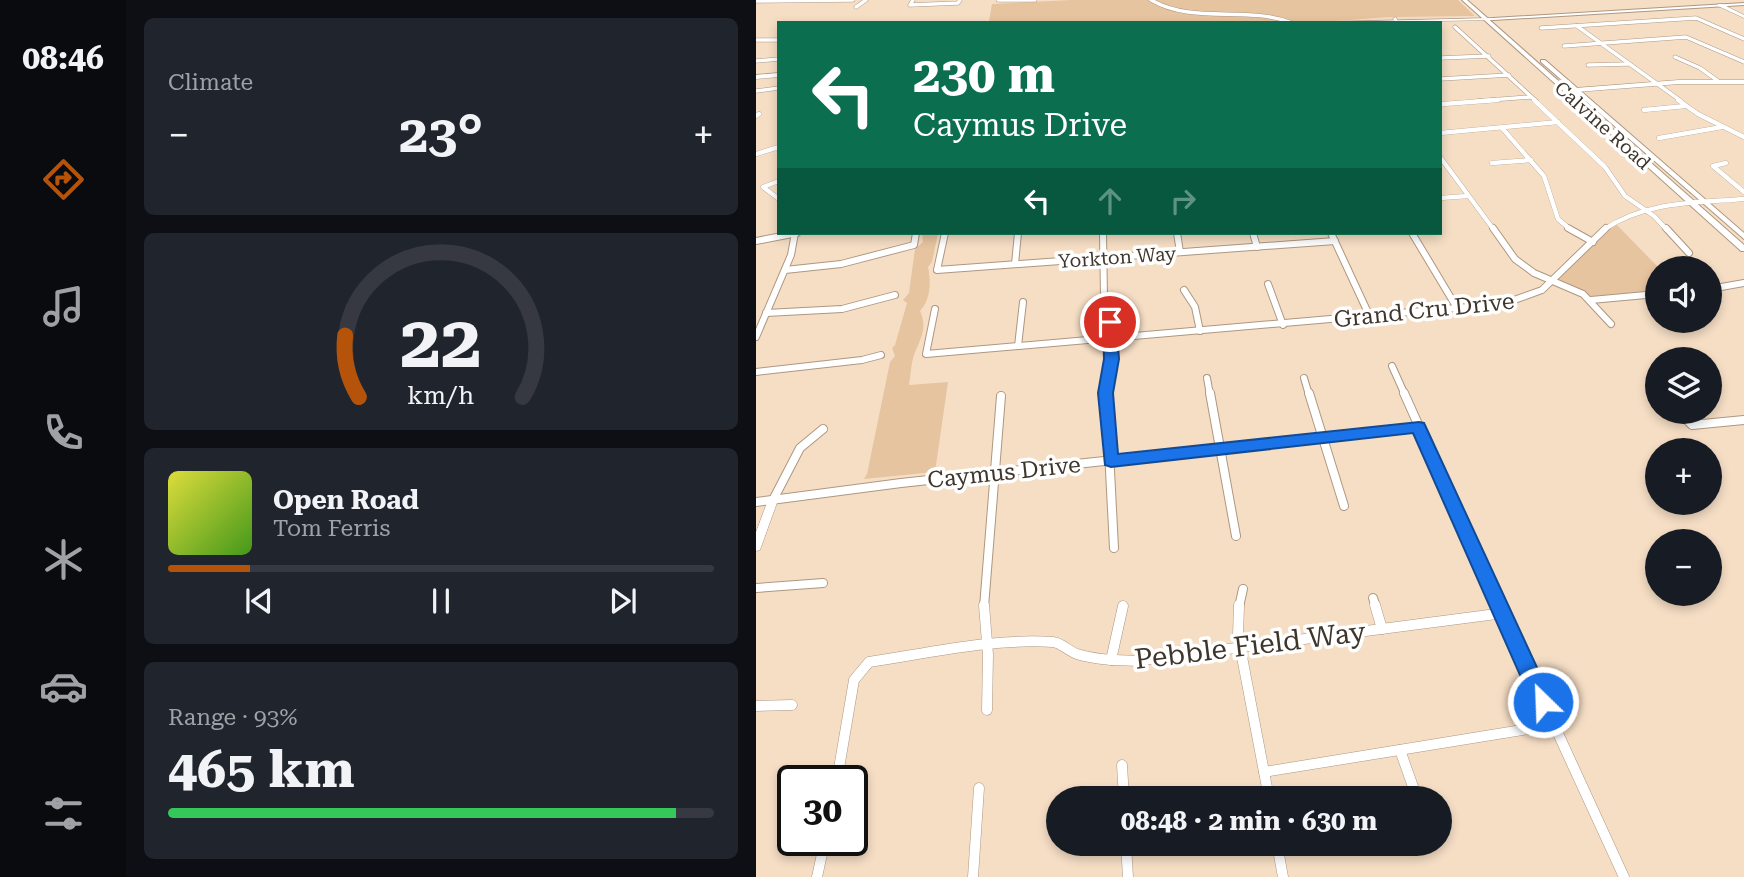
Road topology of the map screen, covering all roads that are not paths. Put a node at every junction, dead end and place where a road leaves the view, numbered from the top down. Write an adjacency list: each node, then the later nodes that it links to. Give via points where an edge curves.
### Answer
1 (853, 0): 11 (street)
2 (866, 0): 15 (street)
3 (913, 0): 4 (street, via 910,5)
4 (960, 0)
5 (998, 0): 6 (street)
6 (1035, 0)
7 (1151, 0): 18 (street, via 1174,10 1259,12)
8 (1464, 0): 17 (main road, Calvine Road)
9 (1472, 0): 17 (main road, Calvine Road)
10 (756, 1): 11 (street)
11 (811, 1): 14 (street)
12 (1744, 4): 13 (main road)
13 (1720, 5): 16 (street); 17 (main road)
14 (806, 7)
15 (856, 7)
16 (1743, 16)
17 (1489, 19): 19 (street); 35 (main road, Calvine Road); 46 (main road, Calvine Road)
18 (1288, 21)
19 (1396, 21)
20 (1577, 25): 22 (street); 23 (street, via 1696,18); 26 (street)
21 (1455, 27): 28 (street)
22 (1541, 28)
23 (1744, 39)
24 (756, 40): 25 (street)
25 (777, 40)
26 (1599, 42): 27 (street); 33 (street, via 1686,37); 34 (street)
27 (1564, 46)
28 (1489, 56): 30 (street); 39 (street)
29 (1675, 57): 42 (street)
30 (1442, 58)
31 (777, 59): 32 (street)
32 (756, 61)
33 (1744, 62)
34 (1629, 64): 36 (street); 44 (street)
35 (1537, 65): 46 (main road); 66 (main road, Calvine Road)
36 (1588, 65)
37 (777, 74): 40 (street)
38 (777, 74): 40 (street)
39 (1509, 75): 41 (street); 48 (street)
40 (756, 76)
41 (1442, 79)
42 (1718, 81): 43 (street); 44 (street)
43 (1744, 82)
44 (1656, 84): 46 (street); 50 (street)
45 (777, 88): 47 (street)
46 (1576, 90): 73 (main road, Calvine Road)
47 (756, 91)
48 (1531, 97): 49 (street); 52 (street)
49 (1443, 104)
50 (1686, 106): 51 (street); 53 (street)
51 (1644, 110)
52 (1558, 122): 54 (street); 75 (street, via 1605,167 1620,191)
53 (1723, 127): 56 (street); 57 (street)
54 (1502, 128): 55 (street); 63 (street)
55 (1442, 133)
56 (1744, 137)
57 (1659, 138)
58 (757, 146): 60 (street)
59 (777, 148): 60 (street)
60 (764, 152): 61 (street)
61 (756, 154)
62 (1442, 160): 69 (street)
63 (1531, 160): 64 (street); 89 (street, via 1544,176 1558,219)
64 (1492, 163)
65 (1726, 163): 68 (street, via 1713,166)
66 (1651, 168): 73 (main road, via 1664,173 1695,200); 74 (main road, Calvine Road)
67 (777, 182): 70 (street, via 763,187)
68 (1744, 192)
69 (1468, 196): 71 (street); 97 (street, via 1515,259)
70 (777, 198)
71 (1442, 198)
72 (1744, 199): 73 (street, Grand Cru Drive)
73 (1705, 202): 74 (street, Grand Cru Drive); 86 (main road, Calvine Road)
74 (1692, 204): 75 (street, Grand Cru Drive); 86 (main road, via 1704,207); 91 (main road, Calvine Road)
75 (1645, 210): 89 (street, Grand Cru Drive, via 1615,222); 93 (street)
76 (786, 235): 87 (street)
77 (796, 235): 96 (street)
78 (916, 235): 96 (street, via 914,245 852,262)
79 (945, 235): 95 (street, Yorkton Way, via 937,270)
80 (1018, 235): 95 (street)
81 (1102, 235): 94 (street)
82 (1177, 235): 92 (street)
83 (1254, 235): 90 (street)
84 (1332, 235): 88 (street)
85 (1413, 235): 106 (street)
86 (1744, 239)
87 (756, 241)
88 (1335, 241): 90 (street, Yorkton Way); 109 (street)
89 (1593, 242): 97 (street, Grand Cru Drive)
90 (1257, 247): 92 (street, Yorkton Way)
91 (1744, 249)
92 (1180, 252): 94 (street, Yorkton Way)
93 (1689, 253)
94 (1103, 258): 95 (street, Yorkton Way); 114 (street, via 1104,304)
95 (1016, 264)
96 (785, 270): 108 (street)
97 (1556, 281): 104 (street); 106 (street, Grand Cru Drive, via 1524,299)
98 (1744, 283): 100 (street)
99 (1268, 284): 111 (street)
100 (1722, 287)
101 (1184, 290): 112 (street, via 1195,307)
102 (895, 295): 108 (street, via 842,309)
103 (1645, 295): 104 (street)
104 (1591, 300): 110 (street)
105 (1023, 302): 115 (street)
106 (1457, 308): 109 (street, Grand Cru Drive)
107 (935, 309): 115 (street, Grand Cru Drive, via 926,354)
108 (766, 313): 113 (street)
109 (1370, 317): 111 (street, Grand Cru Drive)
110 (1611, 324)
111 (1283, 325): 112 (street, Grand Cru Drive)
112 (1200, 331): 114 (street, Grand Cru Drive)
113 (756, 337)
114 (1111, 339): 115 (street, Grand Cru Drive); 128 (street, via 1106,393)
115 (1018, 346)
116 (881, 355): 118 (street)
117 (1392, 366): 124 (street)
118 (756, 372)
119 (1206, 378): 127 (street)
120 (1304, 378): 126 (street)
121 (1002, 396): 129 (street)
122 (1744, 420): 123 (street)
123 (1722, 422)
124 (1419, 427): 126 (street, Caymus Drive); 141 (street)
125 (823, 429): 130 (street, via 800,448)
126 (1323, 438): 127 (street, Caymus Drive); 132 (street)
127 (1220, 449): 128 (street, Caymus Drive); 133 (street)
128 (1111, 461): 129 (street, Caymus Drive); 135 (street)
129 (995, 473): 130 (street, Caymus Drive); 143 (street, via 985,592)
130 (773, 500): 131 (street, Caymus Drive); 134 (street)
131 (756, 502)
132 (1344, 506)
133 (1236, 536)
134 (756, 547)
135 (1114, 548)
136 (822, 583): 137 (street)
137 (756, 588)
138 (1243, 589): 144 (street, via 1237,615)
139 (1373, 598): 142 (street, Pebble Field Way)
140 (1123, 606): 145 (street)
141 (1504, 613): 142 (street, Pebble Field Way); 149 (street)
142 (1382, 629): 144 (street, Pebble Field Way)
143 (988, 644): 145 (street, Pebble Field Way, via 1057,642 1074,653); 148 (street); 151 (street, Pebble Field Way, via 869,662 854,680)
144 (1240, 647): 145 (street, Pebble Field Way, via 1136,662); 153 (street)
145 (1111, 660)
146 (792, 705): 147 (street)
147 (756, 706)
148 (986, 710)
149 (1553, 725): 150 (street); 165 (street)
150 (1400, 750): 153 (street); 156 (street)
151 (840, 765)
152 (1122, 765): 154 (street)
153 (1264, 772): 155 (street)
154 (1123, 786)
155 (1267, 786)
156 (1413, 786)
157 (979, 788): 162 (street)
158 (822, 856): 161 (street)
159 (1127, 856): 163 (street)
160 (1279, 856): 164 (street)
161 (817, 877)
162 (974, 877)
163 (1128, 877)
164 (1283, 877)
165 (1624, 877)

